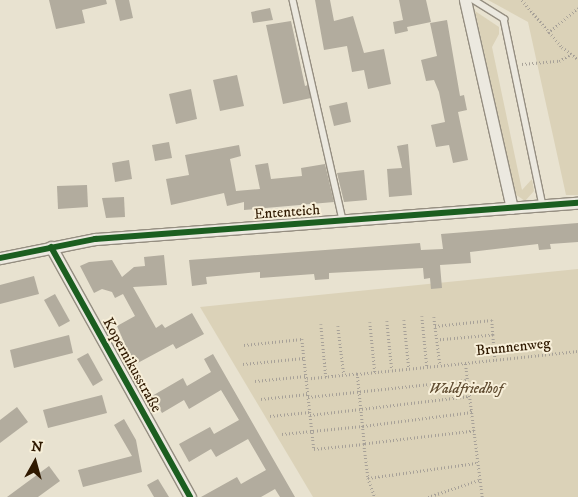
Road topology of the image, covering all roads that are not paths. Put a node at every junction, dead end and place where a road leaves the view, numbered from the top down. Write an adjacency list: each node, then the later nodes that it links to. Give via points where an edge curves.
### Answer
1 (293, 0): 7 (lane)
2 (465, 0): 6 (street)
3 (474, 0): 5 (lane, via 504,19)
4 (578, 203): 5 (street, Ententeich)
5 (543, 206): 6 (street, Ententeich)
6 (512, 208): 7 (street, Ententeich)
7 (342, 220): 8 (street, Ententeich, via 95,239)
8 (51, 247): 9 (street, Ententeich); 10 (street, Kopernikusstraße)
9 (0, 258)
10 (190, 497)

